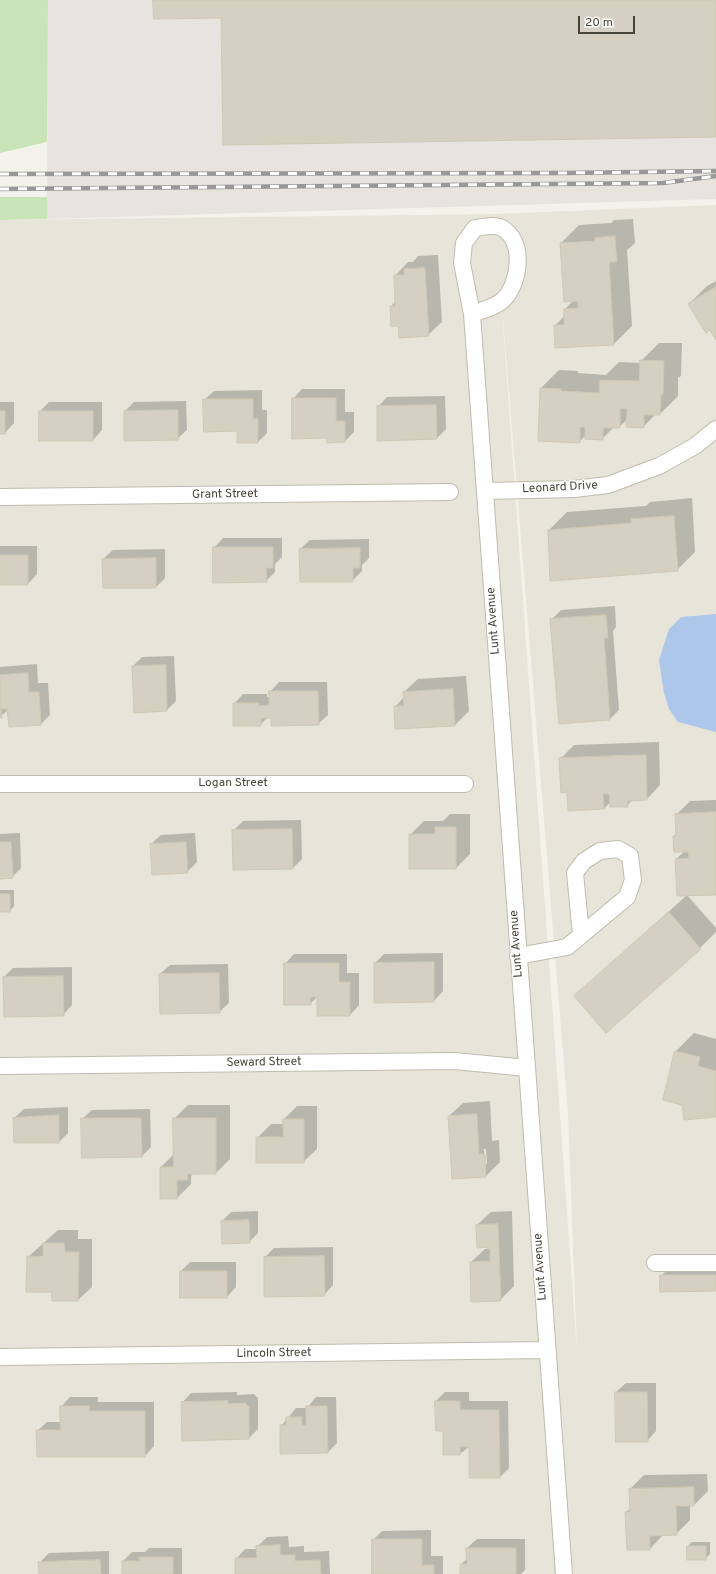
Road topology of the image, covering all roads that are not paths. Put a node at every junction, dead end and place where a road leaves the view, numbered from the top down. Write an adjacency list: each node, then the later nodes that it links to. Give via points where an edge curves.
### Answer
1 (472, 314): 1 (street, Lunt Avenue, via 505,298 514,281 518,267 516,248 512,238 502,228 475,228 464,243 462,263); 3 (street, Lunt Avenue)
2 (716, 429): 3 (street, Leonard Drive, via 695,446 659,466 608,485 574,489)
3 (485, 491): 9 (street, Lunt Avenue)
4 (450, 492): 5 (street, Grant Street)
5 (0, 497)
6 (0, 784): 7 (street, Logan Street)
7 (465, 784)
8 (581, 935): 8 (street, via 575,873 584,860 600,851 618,849 630,856 633,880 627,896); 9 (street, via 566,947)
9 (518, 956): 11 (street, Lunt Avenue)
10 (0, 1066): 11 (street, Seward Street, via 455,1061)
11 (527, 1068): 14 (street, Lunt Avenue)
12 (656, 1263): 13 (street)
13 (716, 1263)
14 (547, 1350): 15 (street, Lincoln Street); 16 (street, Lunt Avenue)
15 (0, 1357)
16 (564, 1574)

